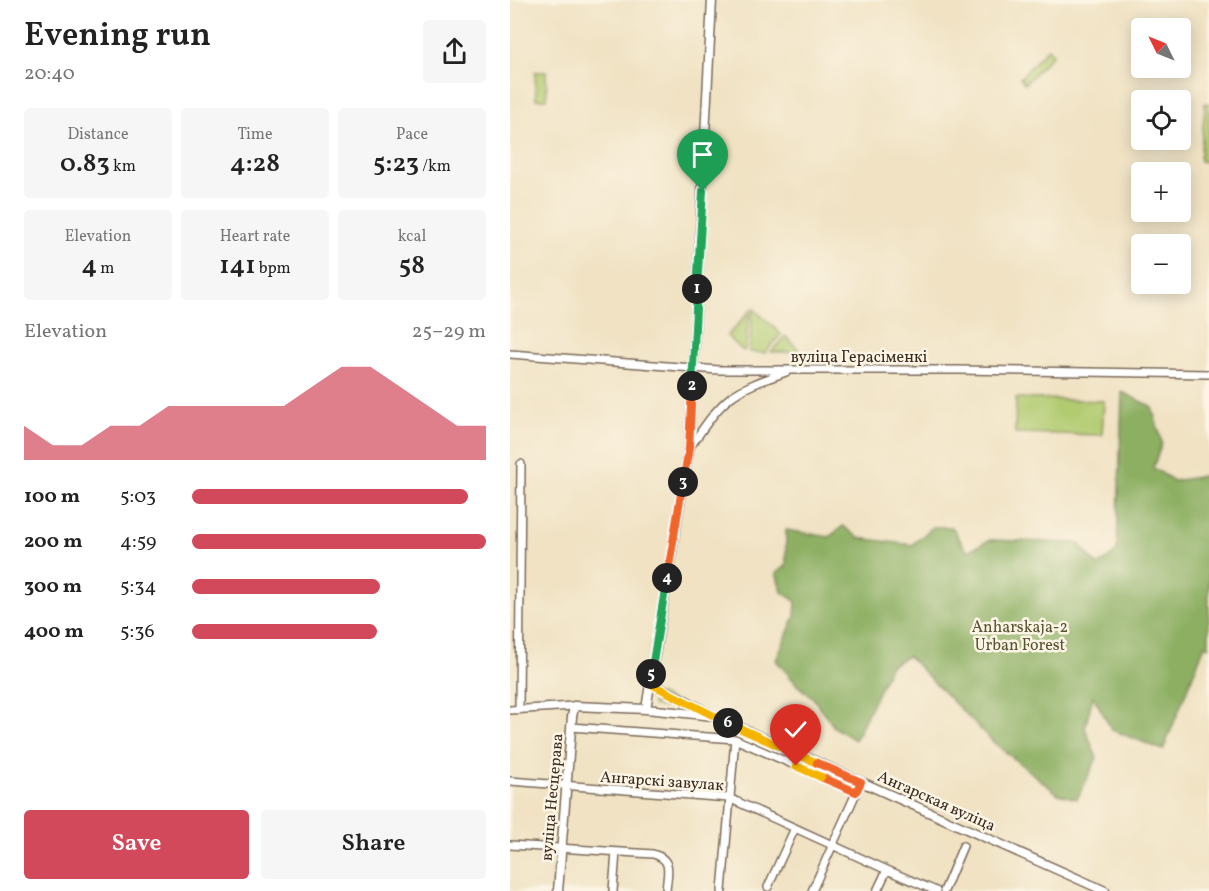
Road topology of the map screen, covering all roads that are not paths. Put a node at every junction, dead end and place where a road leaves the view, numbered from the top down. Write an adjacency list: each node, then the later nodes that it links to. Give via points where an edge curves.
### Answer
1 (712, 0): 3 (main road)
2 (510, 354): 3 (street, вуліца Герасіменкі)
3 (693, 369): 4 (street, вуліца Герасіменкі); 6 (main road)
4 (791, 370): 5 (street, вуліца Герасіменкі); 6 (street, via 730,398)
5 (1209, 374)
6 (689, 448): 8 (main road)
7 (521, 464): 12 (street)
8 (649, 683): 10 (main road); 13 (main road)
9 (574, 706): 10 (main road, Ангарская вуліца); 12 (street, Ангарская вуліца); 14 (main road, вуліца Несцерава)
10 (646, 709): 13 (main road, Ангарская вуліца)
11 (510, 710): 12 (street, Ангарская вуліца)
12 (519, 710)
13 (714, 716): 17 (main road, Ангарская вуліца)
14 (571, 727): 15 (street); 18 (main road, вуліца Несцерава)
15 (735, 740): 19 (street); 20 (street)
16 (510, 781): 18 (street, Ангарскі завулак)
17 (861, 782): 19 (street); 29 (main road, Ангарская вуліца)
18 (567, 786): 20 (street, Ангарскі завулак); 25 (main road, вуліца Несцерава)
19 (856, 792): 23 (street)
20 (729, 798): 21 (street, Ангарскі завулак); 33 (street)
21 (795, 828): 23 (street, Ангарскі завулак); 28 (street)
22 (510, 845): 25 (street)
23 (833, 845): 27 (street, Ангарскі завулак); 34 (street)
24 (963, 846): 37 (street)
25 (562, 848): 26 (street); 30 (main road, вуліца Несцерава)
26 (616, 852): 31 (street); 32 (street, via 652,854 666,860)
27 (886, 870): 35 (street); 36 (street, Ангарскі завулак)
28 (768, 887)
29 (1096, 889): 38 (main road, Ангарская вуліца)
30 (558, 891)
31 (614, 891)
32 (666, 891)
33 (722, 891)
34 (812, 891)
35 (877, 891)
36 (936, 891)
37 (944, 891)
38 (1105, 891)

